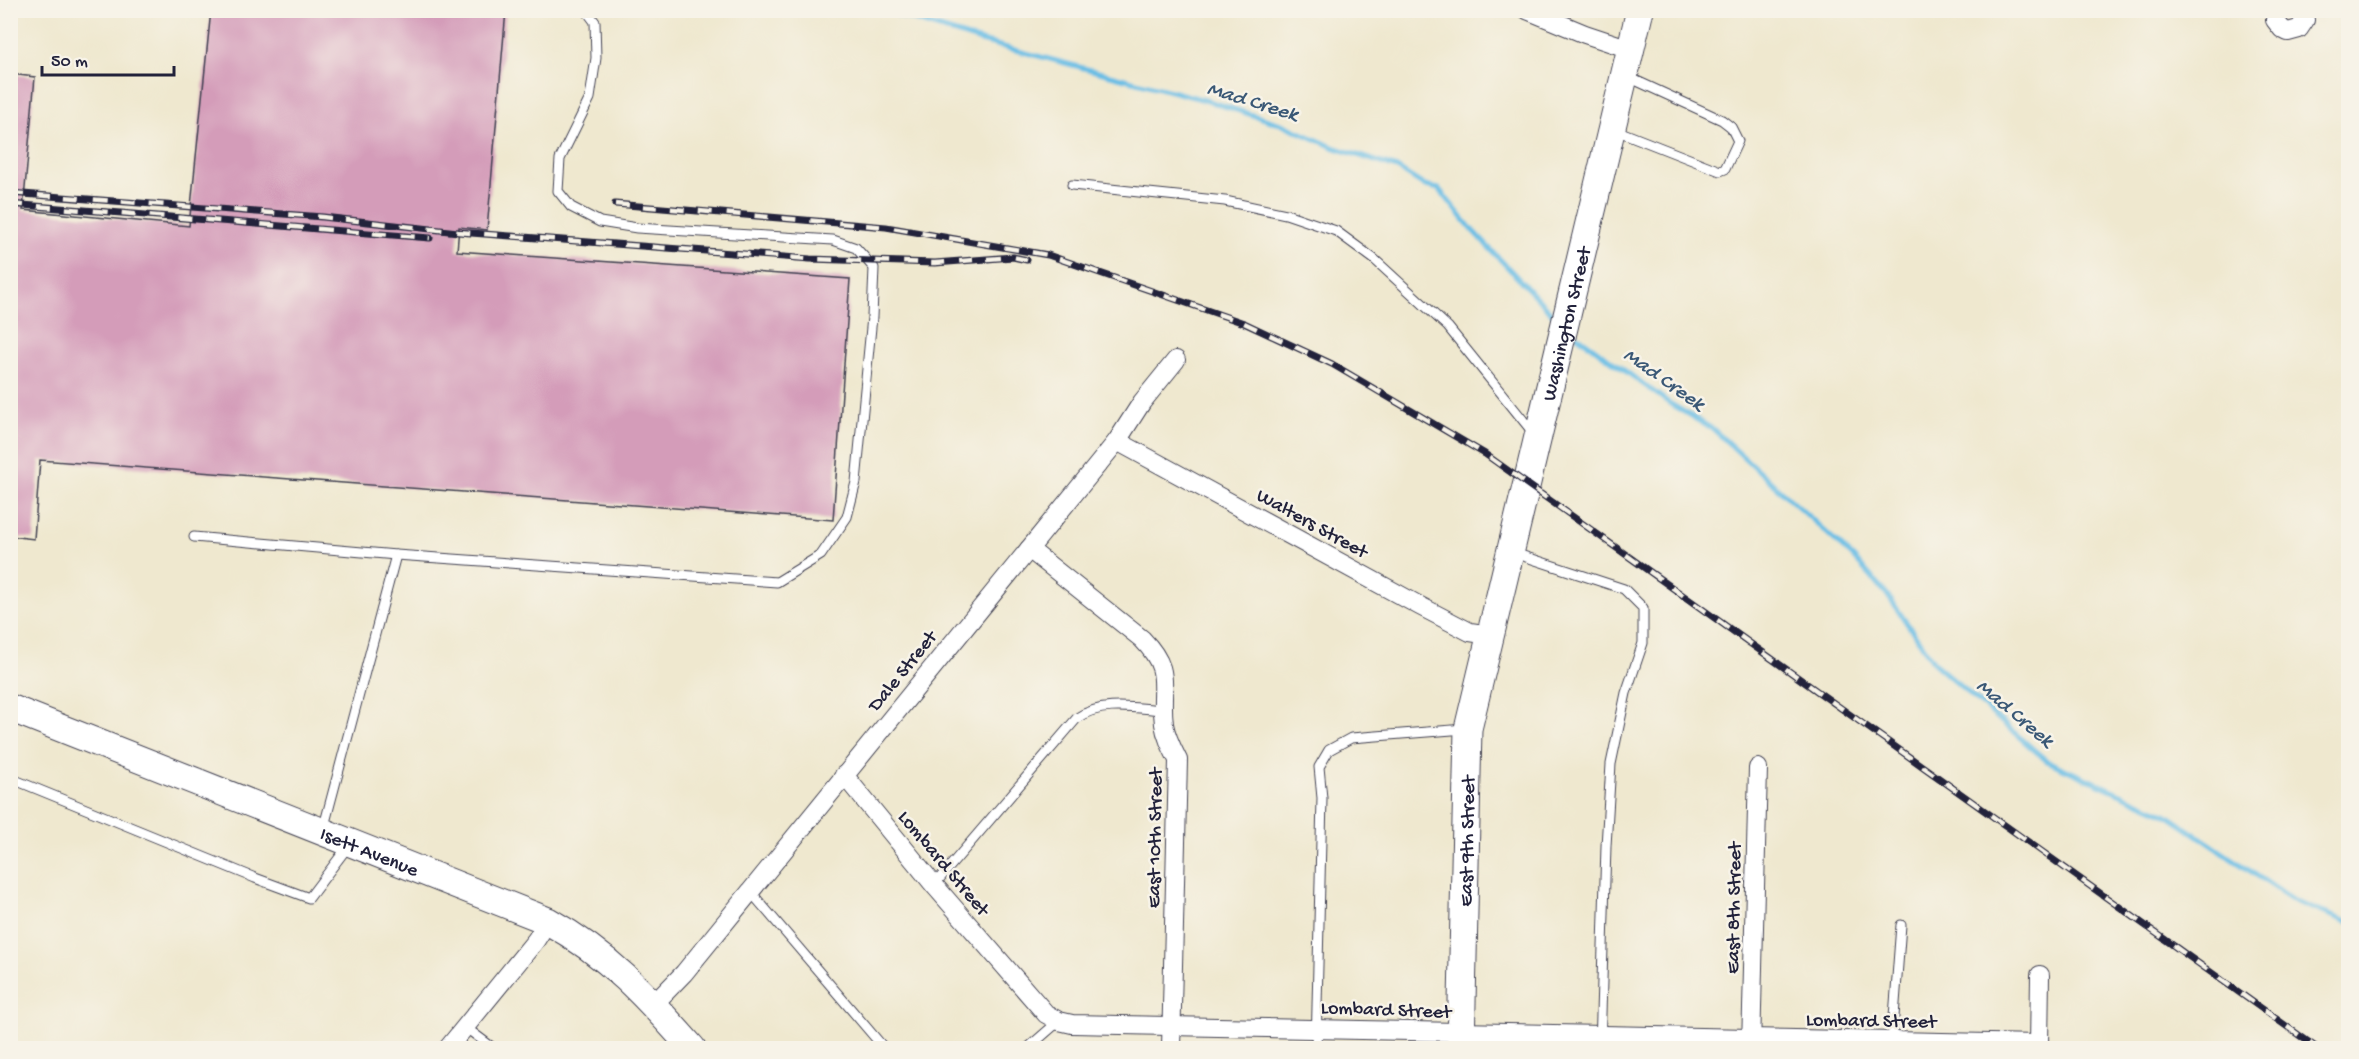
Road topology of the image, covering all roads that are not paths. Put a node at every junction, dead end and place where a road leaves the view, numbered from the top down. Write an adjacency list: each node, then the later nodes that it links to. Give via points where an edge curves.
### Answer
1 (586, 10): 16 (lane, via 595,22 596,58 590,98 560,159 558,191 571,207 600,222 637,228 834,240 856,249 874,268 856,482 847,517 821,555 777,582)
2 (1527, 10): 6 (street)
3 (1640, 10): 6 (main road, Washington Street)
4 (2277, 10): 5 (street, via 2275,20 2288,32 2299,29 2305,20)
5 (2301, 10)
6 (1630, 49): 7 (main road, Washington Street)
7 (1624, 75): 8 (main road, Washington Street); 8 (lane, via 1722,120 1738,141 1725,168 1719,171)
8 (1611, 128): 11 (main road, Washington Street)
9 (1072, 185): 11 (lane, via 1225,201 1286,214 1336,231 1374,259 1448,327)
10 (1176, 360): 12 (street, Dale Street)
11 (1536, 436): 15 (main road, Washington Street)
12 (1117, 441): 14 (street, Dale Street); 17 (street, Walters Street, via 1420,606 1470,632)
13 (194, 537): 16 (lane)
14 (1029, 549): 19 (street, East 10th Street, via 1154,652 1165,678); 22 (street, Dale Street)
15 (1509, 551): 17 (main road, Washington Street); 37 (lane, via 1624,589 1643,608 1642,643 1626,693 1611,764)
16 (396, 555): 24 (lane)
17 (1490, 635): 20 (main road, East 9th Street)
18 (10, 708): 24 (main road, Isett Avenue)
19 (1163, 710): 26 (lane, via 1087,710); 33 (street, East 10th Street, via 1168,740 1178,760)
20 (1468, 729): 35 (lane, via 1351,738 1329,750 1318,767 1322,798); 36 (main road, East 9th Street)
21 (1758, 768): 38 (street, East 8th Street)
22 (844, 775): 26 (street, Lombard Street); 27 (street, Dale Street)
23 (10, 778): 25 (lane, via 309,898)
24 (322, 832): 25 (main road, Isett Avenue)
25 (351, 843): 28 (main road, Isett Avenue)
26 (934, 885): 32 (street, Lombard Street, via 1046,1014)
27 (750, 891): 31 (street, Dale Street); 44 (lane)
28 (548, 921): 31 (main road, Isett Avenue, via 579,938 620,970); 34 (street)
29 (1901, 925): 39 (lane)
30 (2040, 975): 40 (street)
31 (654, 1004): 43 (main road, Isett Avenue)
32 (1059, 1021): 33 (street, Lombard Street); 45 (lane)
33 (1171, 1026): 35 (street, Lombard Street); 46 (street, East 10th Street)
34 (465, 1027): 41 (street); 42 (lane)
35 (1316, 1029): 36 (street, Lombard Street); 47 (lane)
36 (1461, 1041): 37 (street, Lombard Street)
37 (1600, 1042): 38 (street, Lombard Street)
38 (1752, 1044): 39 (street, Lombard Street)
39 (1892, 1045): 40 (street, Lombard Street)
40 (2039, 1046)
41 (448, 1048)
42 (493, 1048)
43 (692, 1048)
44 (884, 1048)
45 (1028, 1048)
46 (1171, 1048)
47 (1316, 1048)

